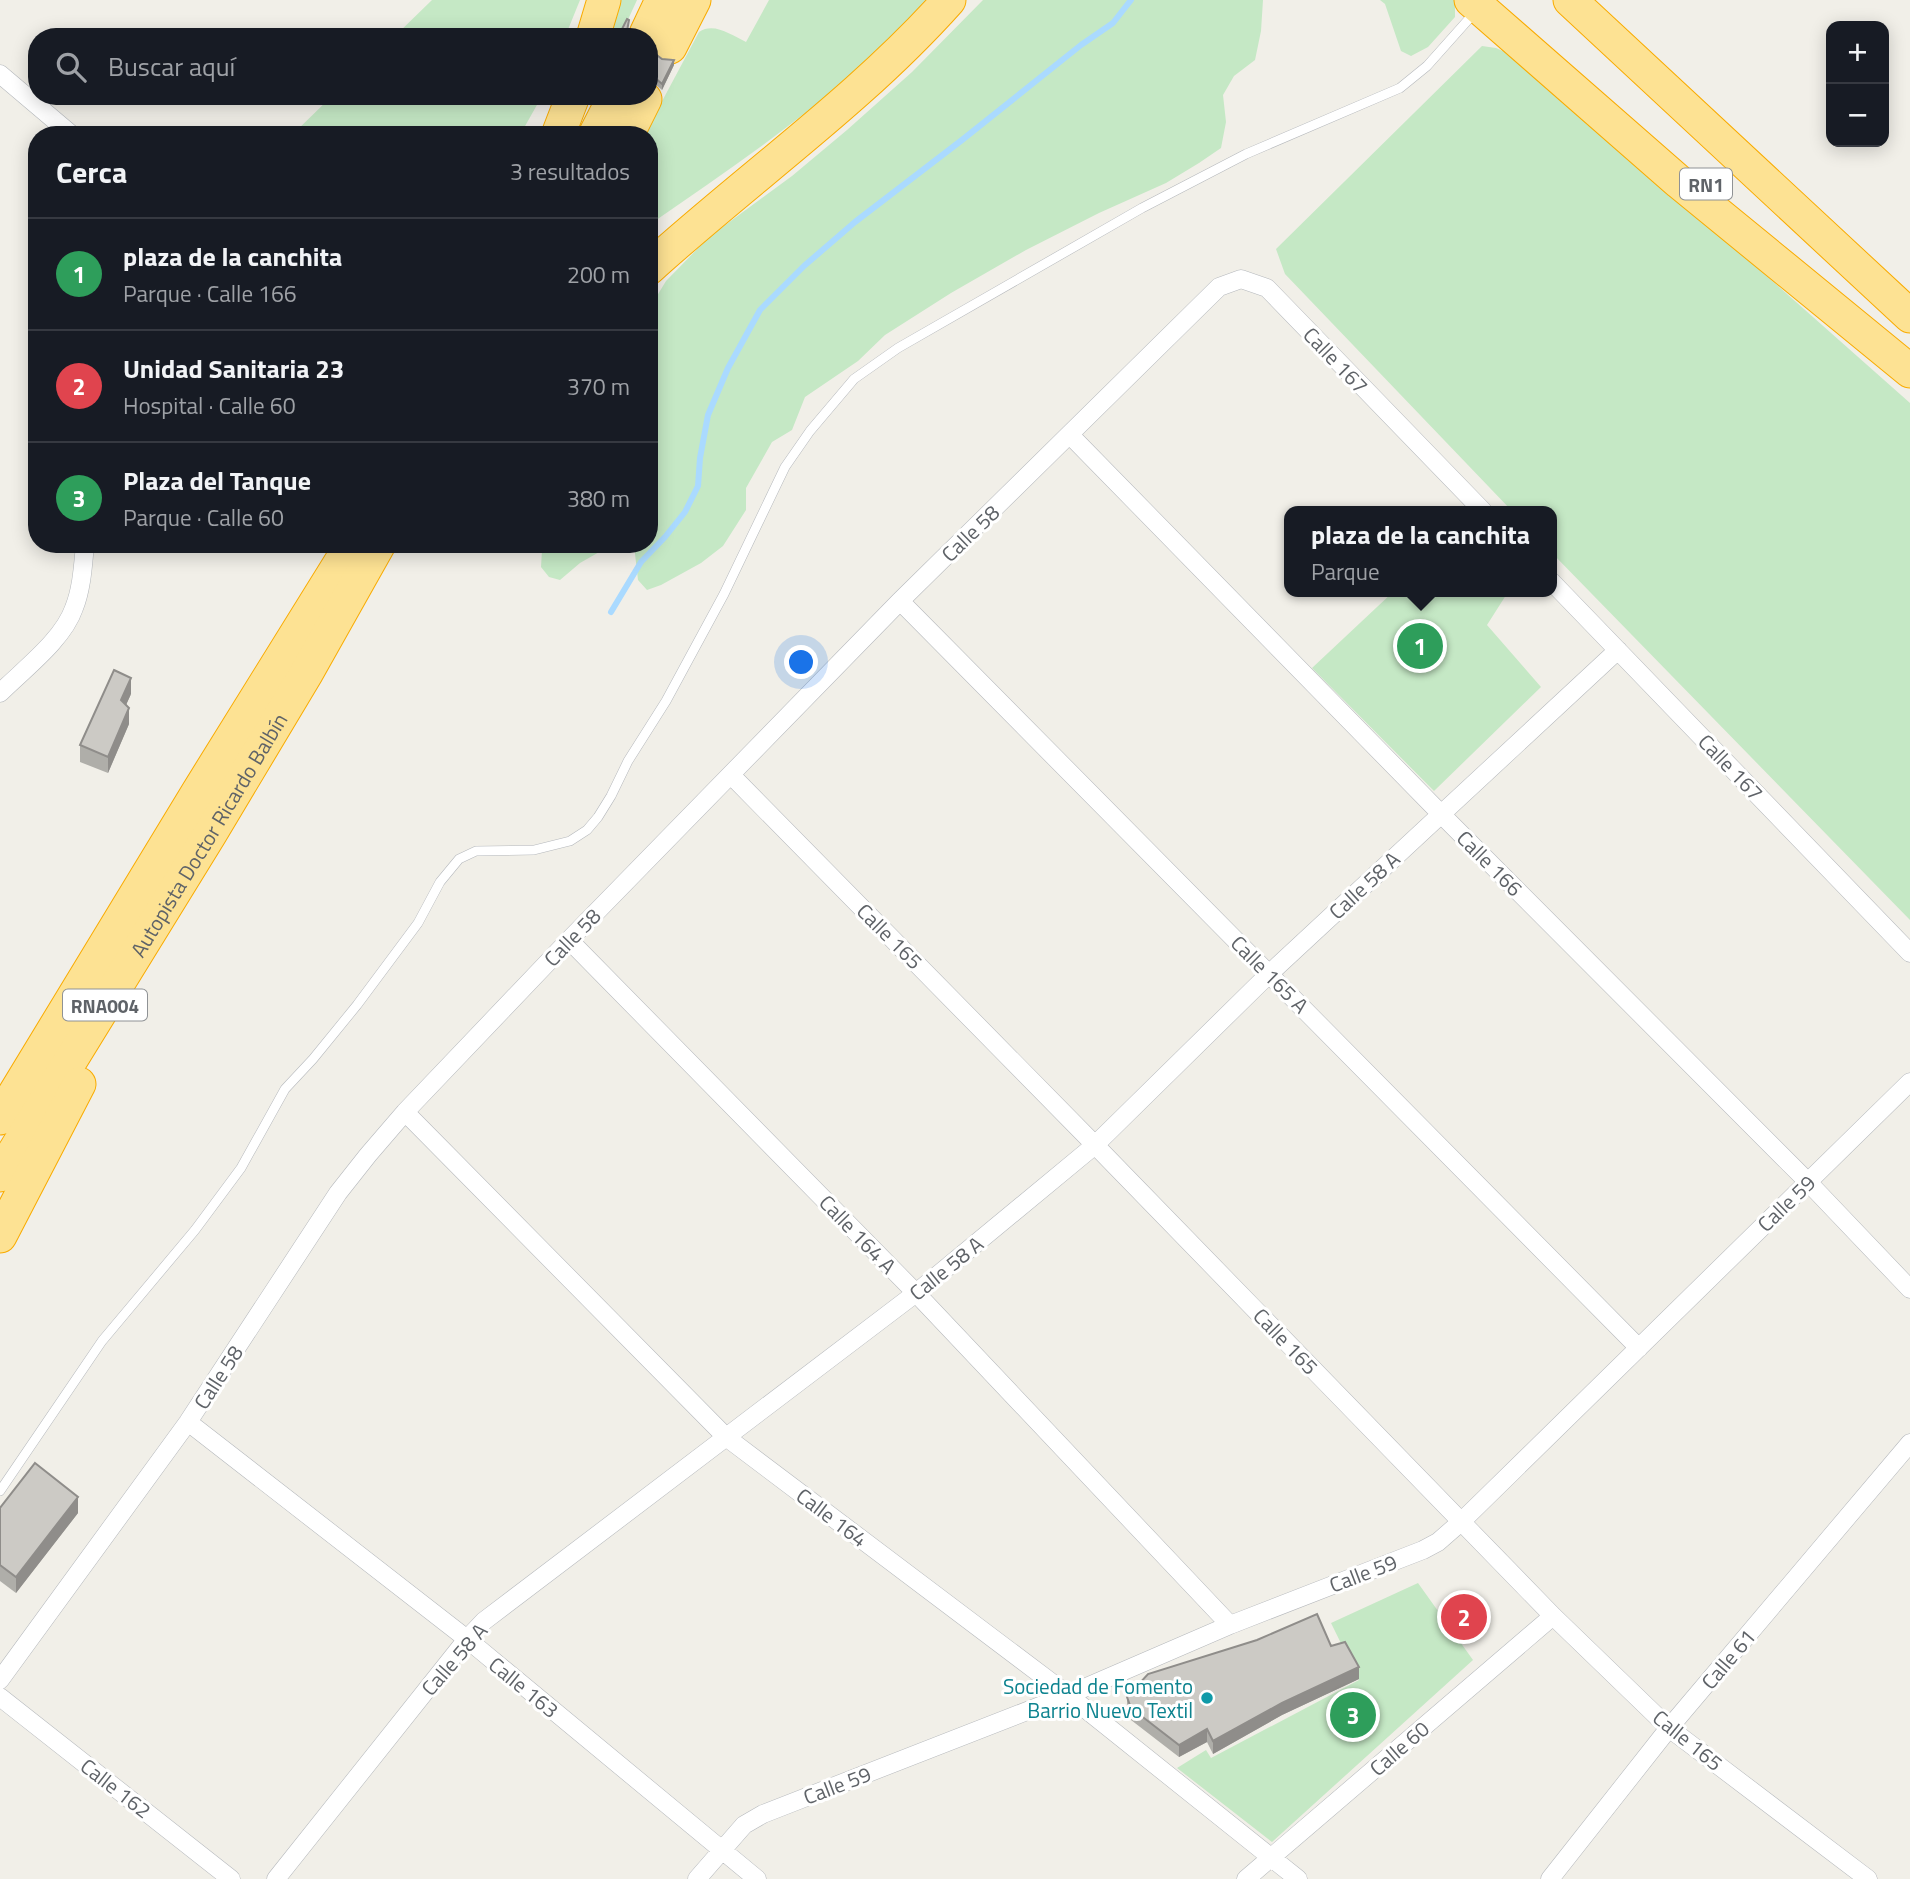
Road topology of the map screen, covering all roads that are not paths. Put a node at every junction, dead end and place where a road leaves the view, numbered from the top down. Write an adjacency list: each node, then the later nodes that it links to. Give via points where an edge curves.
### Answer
1 (604, 0): 7 (highway)
2 (662, 0): 3 (highway, via 658,40)
3 (694, 0)
4 (949, 0): 18 (highway, via 833,113)
5 (1570, 0): 20 (highway, RN1)
6 (1485, 3): 21 (highway, RN1, via 1592,82); 55 (lane, via 1427,66 1400,88 1246,154 1142,208 898,348 855,379 785,467 724,594 598,817 570,841 534,850 476,851 459,859 357,1005 285,1088 241,1168 102,1341)
7 (596, 28)
8 (0, 74): 9 (street)
9 (28, 98)
10 (37, 105): 14 (street)
11 (570, 105): 15 (highway)
12 (623, 105): 16 (highway)
13 (629, 105): 17 (highway)
14 (61, 126)
15 (561, 126)
16 (603, 126)
17 (628, 126)
18 (658, 260)
19 (1241, 279): 22 (street, Calle 58, via 1219,288); 23 (street, Calle 167, via 1267,288)
20 (1910, 316)
21 (1910, 369)
22 (1070, 435): 30 (street, Calle 58); 36 (street, Calle 166)
23 (1478, 506)
24 (84, 553): 33 (street, via 77,600 63,631)
25 (338, 553): 32 (highway)
26 (348, 553): 32 (highway)
27 (373, 553): 32 (highway)
28 (394, 553): 32 (highway)
29 (1557, 587): 31 (street, Calle 167)
30 (900, 601): 34 (street, Calle 58); 40 (street, Calle 165 A)
31 (1618, 650): 36 (street, Calle 58 A); 39 (street, Calle 167)
32 (294, 665): 35 (highway, Autopista Doctor Ricardo Balbín / RNA004); 37 (highway, Autopista Doctor Ricardo Balbín / RNA004)
33 (0, 693)
34 (731, 775): 38 (street, Calle 58); 45 (street, Calle 165)
35 (198, 792): 41 (highway); 44 (highway, Autopista Doctor Ricardo Balbín / RNA004)
36 (1441, 814): 40 (street, Calle 58 A); 47 (street, Calle 166)
37 (210, 834): 46 (highway, Autopista Doctor Ricardo Balbín / RNA004); 48 (highway)
38 (569, 940): 43 (street, Calle 58); 50 (street, Calle 164 A)
39 (1910, 953)
40 (1269, 974): 45 (street, Calle 58 A); 51 (street, Calle 165 A)
41 (0, 1078)
42 (1910, 1082): 47 (street, Calle 59)
43 (405, 1112): 52 (street, Calle 58, via 338,1193); 53 (street, Calle 164)
44 (0, 1118)
45 (1095, 1145): 50 (street, Calle 58 A); 56 (street, Calle 165)
46 (0, 1175)
47 (1808, 1182): 49 (street, Calle 166); 51 (street, Calle 59)
48 (0, 1236)
49 (1910, 1289)
50 (916, 1293): 53 (street, Calle 58 A); 58 (street, Calle 164 A)
51 (1639, 1348): 56 (street, Calle 59)
52 (188, 1422): 59 (street, Calle 163); 60 (street, Calle 58)
53 (726, 1437): 59 (street, Calle 58 A, via 484,1621); 61 (street, Calle 164)
54 (1910, 1443): 63 (street, Calle 61)
55 (0, 1491)
56 (1462, 1521): 57 (street, Calle 165); 58 (street, Calle 59, via 1423,1550)
57 (1553, 1616): 63 (street, Calle 165); 65 (street, Calle 60)
58 (1230, 1625): 61 (street, Calle 59)
59 (467, 1639): 64 (street, Calle 163); 67 (street, Calle 58 A)
60 (0, 1680)
61 (1068, 1695): 64 (street, Calle 59, via 763,1814 744,1825); 65 (street, Calle 164)
62 (0, 1697): 66 (street, Calle 162)
63 (1669, 1728): 72 (street, Calle 61); 73 (street, Calle 165)
64 (722, 1849): 68 (street, Calle 59); 69 (street, Calle 163)
65 (1270, 1858): 70 (street, Calle 60); 71 (street, Calle 164)
66 (231, 1879)
67 (276, 1879)
68 (697, 1879)
69 (757, 1879)
70 (1246, 1879)
71 (1298, 1879)
72 (1550, 1879)
73 (1868, 1879)

